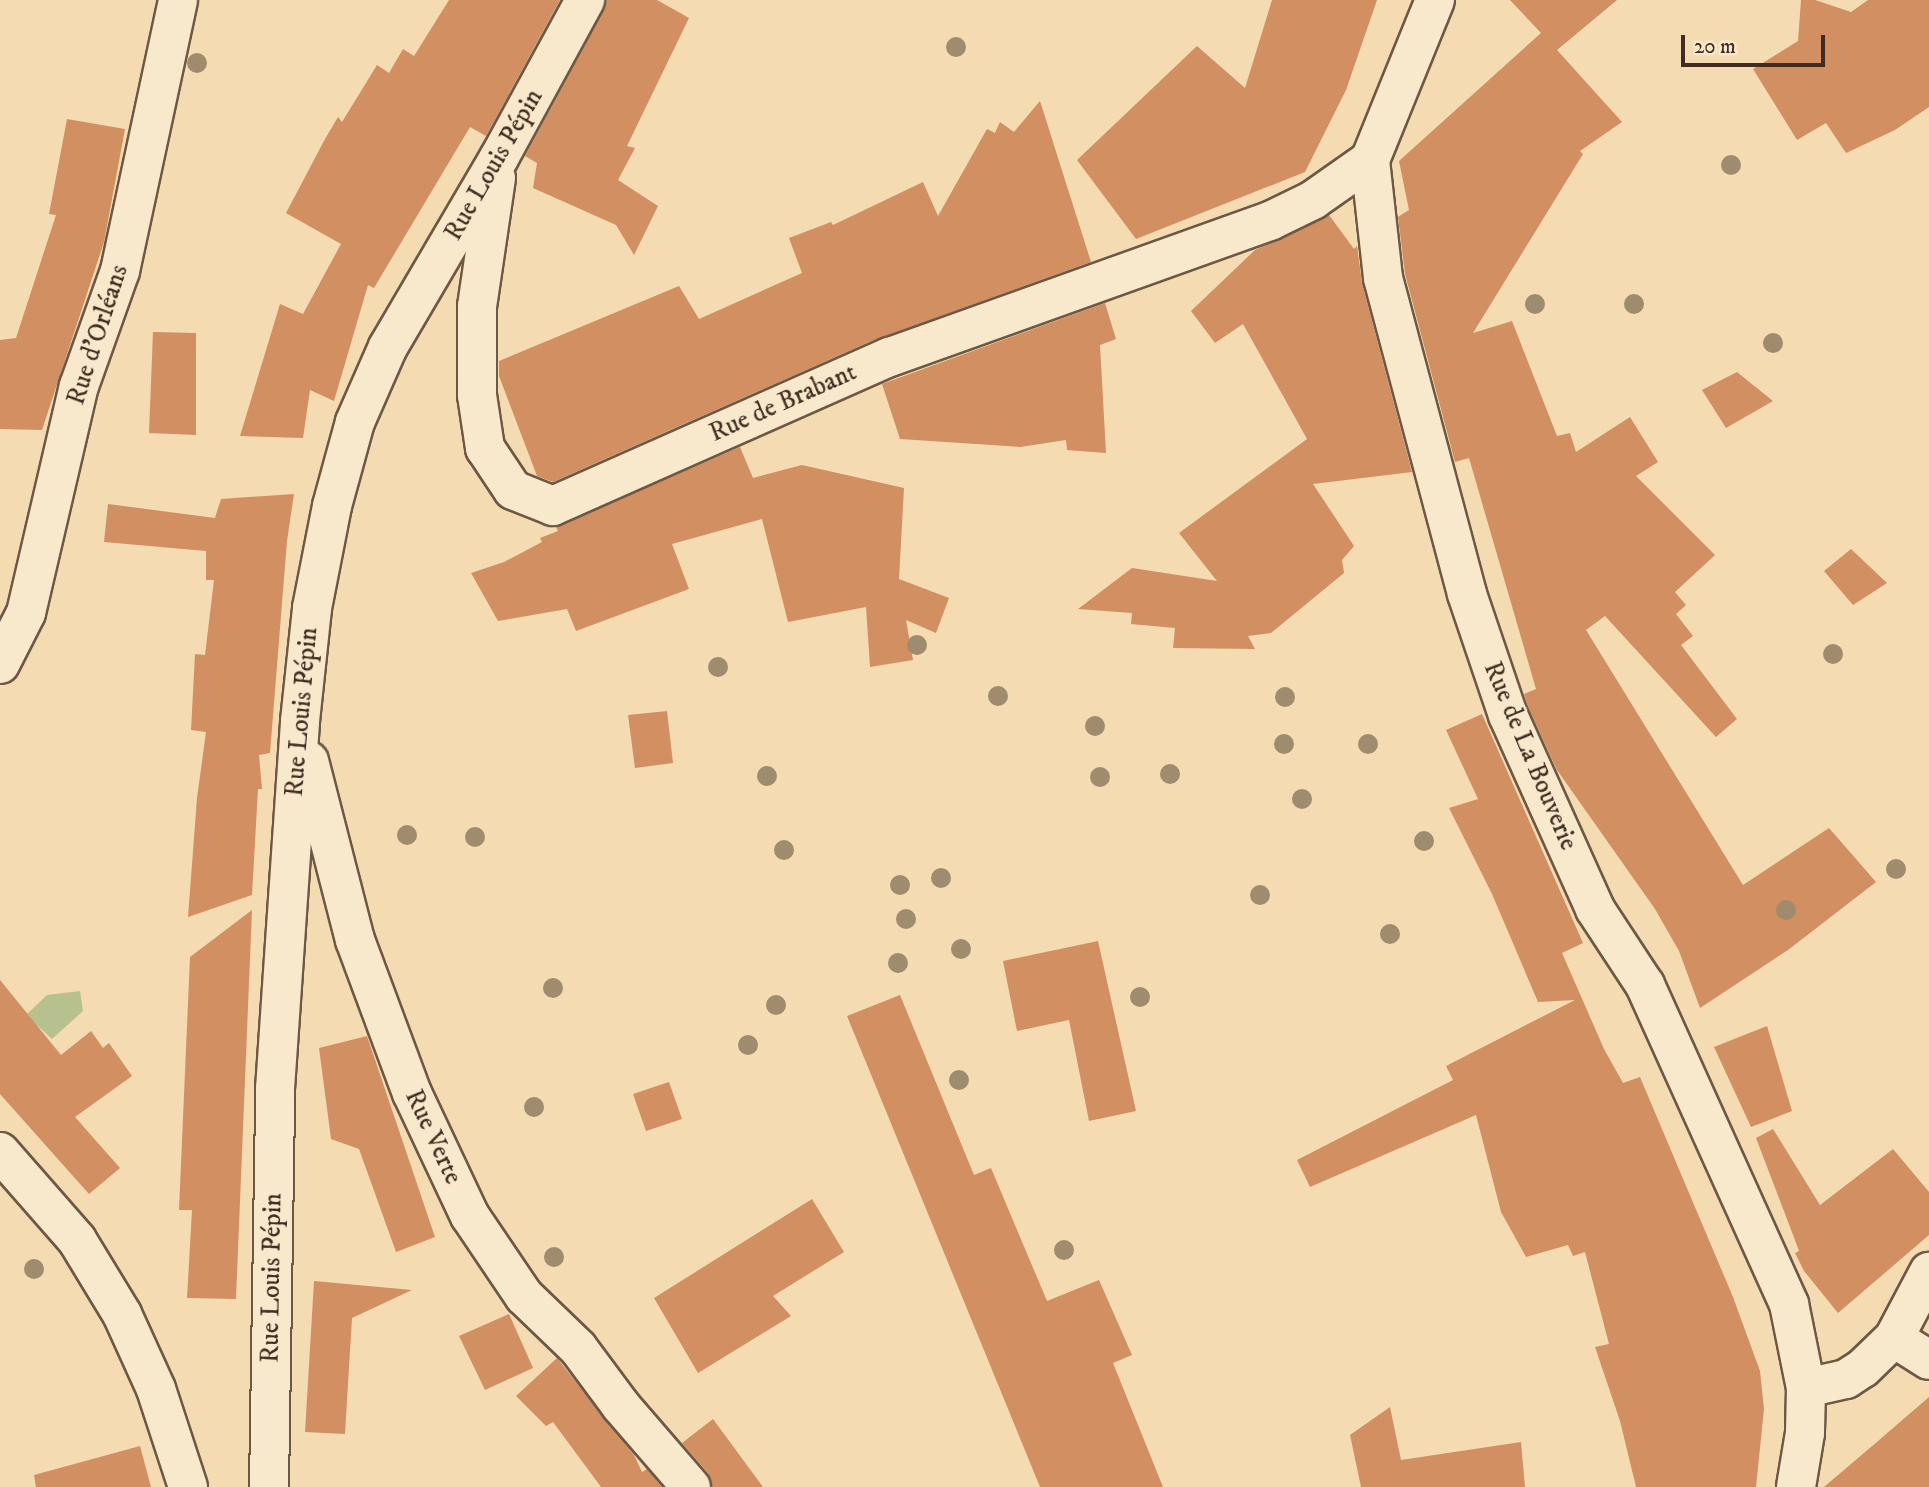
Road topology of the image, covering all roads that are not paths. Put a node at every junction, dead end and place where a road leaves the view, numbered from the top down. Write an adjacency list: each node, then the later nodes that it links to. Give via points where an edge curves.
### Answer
1 (149, 0): 5 (street)
2 (178, 0): 5 (street, Rue d'Orléans)
3 (585, 0): 6 (street, Rue Louis Pépin)
4 (1435, 0): 7 (street, Rue de La Bouverie)
5 (167, 52): 8 (street, Rue d'Orléans, via 120,271 79,386 26,613)
6 (499, 158): 7 (street, Rue de Brabant, via 477,306 477,395 485,448 513,490 553,506 890,356 1270,221 1313,200); 9 (street, Rue Louis Pépin, via 388,346 355,422 312,608)
7 (1370, 160): 14 (street, Rue de La Bouverie, via 1383,278 1467,594 1496,682 1595,909 1645,985 1781,1282 1796,1327)
8 (0, 664)
9 (300, 721): 16 (street, Rue Louis Pépin, via 275,1089); 17 (street, Rue Verte, via 355,940 412,1093 470,1216 524,1296 578,1348)
10 (0, 1152): 15 (street, via 77,1240 122,1314 156,1388)
11 (1929, 1272): 12 (street)
12 (1894, 1338): 13 (street); 14 (street, via 1846,1379)
13 (1929, 1360)
14 (1806, 1388): 18 (street, Rue de La Bouverie, via 1805,1433)
15 (188, 1487)
16 (269, 1487)
17 (691, 1487)
18 (1796, 1487)

